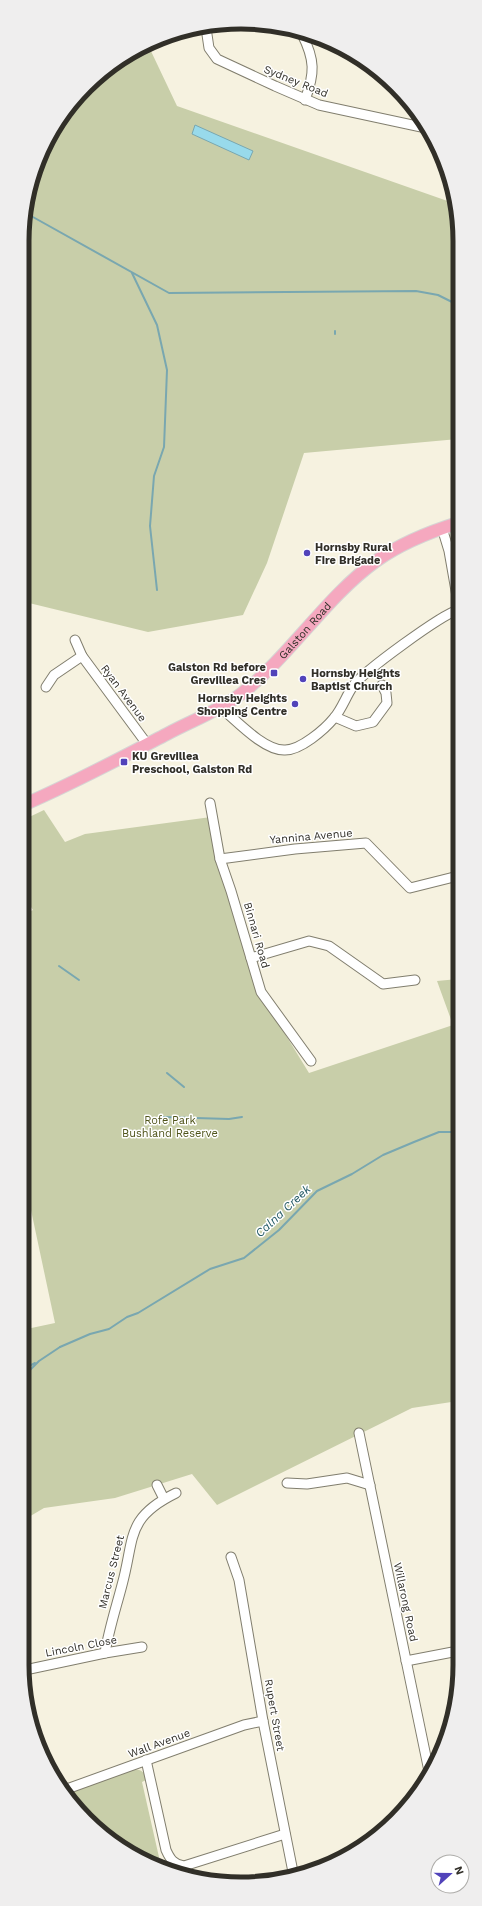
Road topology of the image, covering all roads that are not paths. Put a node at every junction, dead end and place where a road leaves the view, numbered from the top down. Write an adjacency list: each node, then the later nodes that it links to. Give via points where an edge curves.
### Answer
1 (207, 32): 3 (street, Sydney Road, via 209,48 217,59)
2 (304, 38): 3 (street, via 313,61 313,75)
3 (305, 100): 4 (street, Sydney Road)
4 (419, 127)
5 (453, 525): 6 (main road, Galston Road)
6 (442, 528): 7 (street); 13 (main road, Galston Road, via 415,538 376,561 349,584 260,677 240,695)
7 (453, 574)
8 (453, 612): 14 (street, via 443,616 365,675 353,686)
9 (75, 640): 10 (street, Ryan Avenue)
10 (82, 656): 12 (street, via 54,675); 15 (street, Ryan Avenue)
11 (382, 685): 14 (street, via 387,703 373,722 356,726)
12 (46, 687)
13 (220, 707): 14 (street, via 247,731 274,748 285,750 300,746 317,735); 15 (main road, Galston Road)
14 (335, 717)
15 (147, 744): 16 (main road, Galston Road)
16 (29, 802)
17 (210, 803): 18 (street, Binnari Road)
18 (220, 859): 19 (street, Yannina Avenue, via 366,843 410,888); 20 (street, Binnari Road)
19 (453, 877)
20 (251, 958): 21 (street, via 309,941 329,946 383,984); 22 (street, Binnari Road, via 261,992)
21 (415, 980)
22 (311, 1060)
23 (359, 1433): 26 (street, Willarong Road)
24 (287, 1484): 26 (street, via 347,1478)
25 (157, 1485): 28 (street)
26 (370, 1485): 33 (street, Willarong Road)
27 (176, 1493): 28 (street, Marcus Street)
28 (164, 1499): 32 (street, Marcus Street, via 142,1516 132,1537)
29 (231, 1558): 35 (street, Rupert Street, via 239,1580)
30 (142, 1647): 32 (street, Lincoln Close)
31 (453, 1652): 33 (street)
32 (105, 1653): 34 (street, Lincoln Close)
33 (406, 1661): 37 (street, Willarong Road)
34 (29, 1669)
35 (263, 1721): 36 (street, Wall Avenue, via 244,1725); 39 (street, Rupert Street)
36 (146, 1760): 38 (street, Wall Avenue); 39 (street, via 166,1850 178,1866)
37 (428, 1765)
38 (69, 1788)
39 (285, 1834): 40 (street, Rupert Street)
40 (293, 1871)

